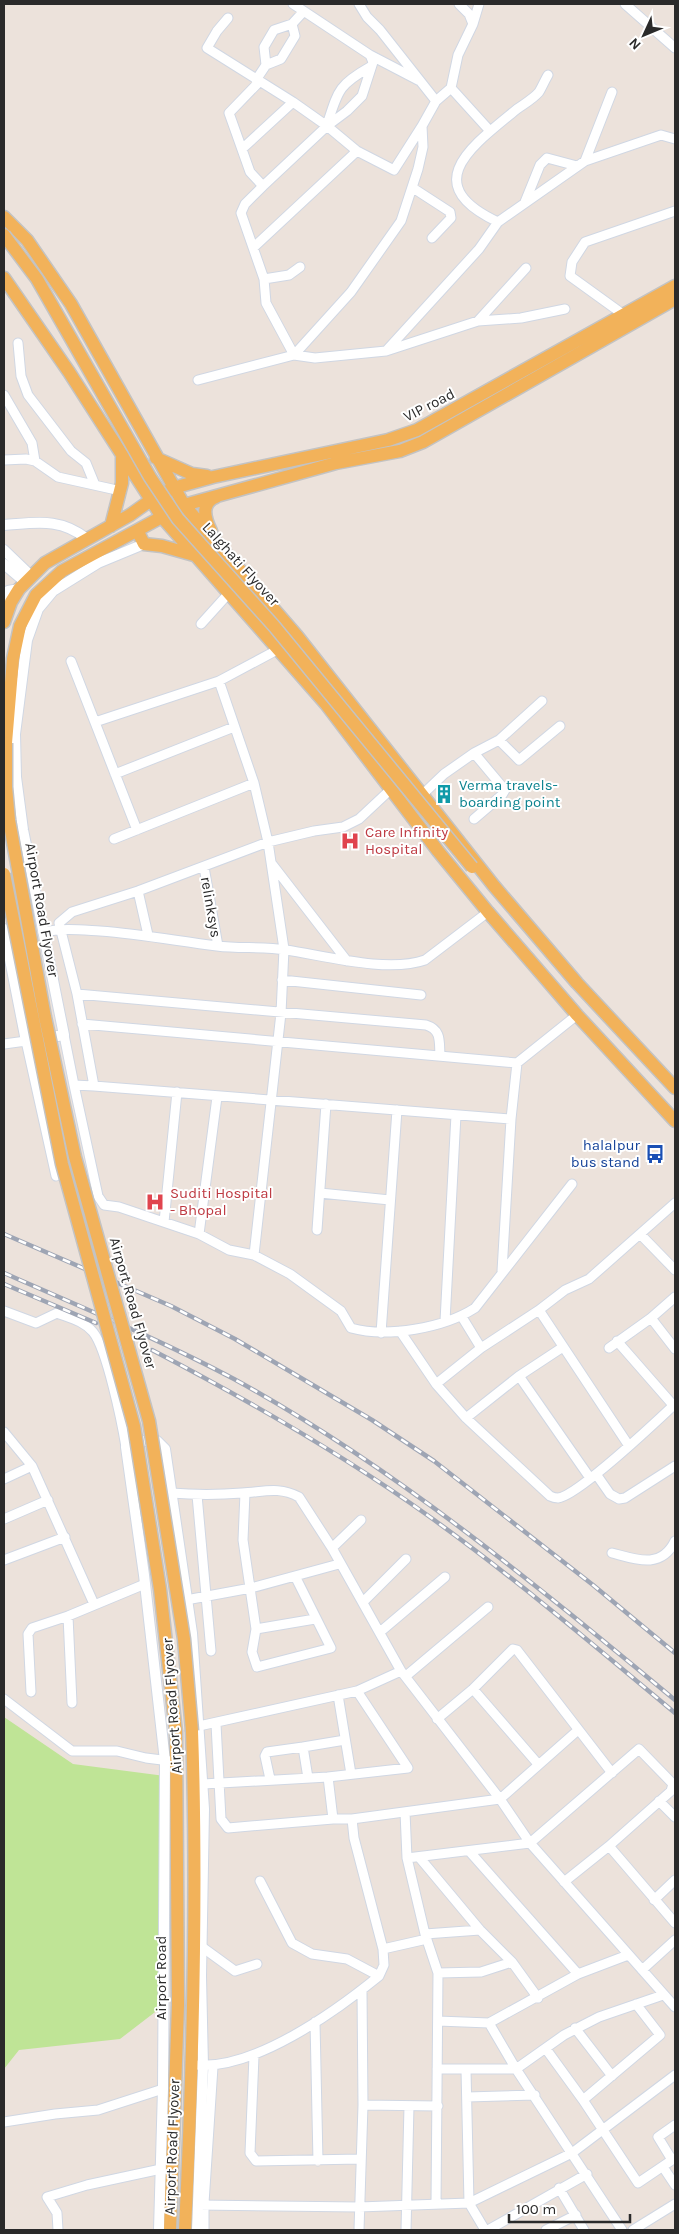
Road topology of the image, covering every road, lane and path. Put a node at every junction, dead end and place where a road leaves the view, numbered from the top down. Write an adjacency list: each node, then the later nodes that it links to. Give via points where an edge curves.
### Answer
1 (293, 4): 6 (street)
2 (359, 4): 16 (street, via 367,18)
3 (459, 4): 9 (street, via 470,14)
4 (480, 4): 9 (street)
5 (625, 4): 10 (street)
6 (303, 12): 8 (street); 11 (street)
7 (228, 18): 15 (street, via 207,48)
8 (292, 24): 12 (street, via 295,36 280,59); 12 (street, via 274,30 264,47)
9 (473, 24): 17 (street, via 458,55)
10 (675, 48)
11 (370, 55): 13 (street, via 373,62); 16 (street)
12 (266, 65): 15 (street)
13 (370, 67): 21 (street, via 362,96); 21 (street, via 346,81 335,99)
14 (548, 75): 23 (street, via 539,92)
15 (257, 81): 20 (street); 25 (street, via 229,113)
16 (421, 81): 19 (street)
17 (451, 88): 19 (street); 23 (street)
18 (612, 92): 27 (street)
19 (436, 101): 22 (street)
20 (293, 102): 21 (street); 25 (street)
21 (327, 126): 26 (street); 28 (street)
22 (422, 126): 26 (street, via 394,170); 29 (street, via 423,147)
23 (490, 132): 33 (street, via 462,161 456,190 465,203)
24 (675, 139): 27 (street, via 661,135)
25 (243, 148): 28 (street, via 250,172)
26 (357, 151): 36 (street)
27 (581, 164): 30 (street); 30 (street, via 546,158 540,164)
28 (263, 186): 36 (street, via 245,204 242,213)
29 (413, 188): 35 (street, via 450,212 450,218); 48 (street, via 401,221 356,285)
30 (524, 203): 33 (street)
31 (675, 211): 44 (street, via 585,242 572,262 570,276)
32 (4, 217): 52 (main road, via 27,240 71,304)
33 (498, 222): 47 (street, via 479,249)
34 (4, 234): 98 (main road, Lalghati Flyover, bridge, via 37,279 150,477 178,519 274,626 480,877)
35 (432, 238)
36 (254, 247): 40 (street)
37 (300, 267): 40 (street, via 289,275)
38 (526, 268): 45 (street)
39 (4, 278): 51 (main road, via 69,372)
40 (264, 279): 48 (street, via 266,303)
41 (675, 286): 44 (main road, VIP road)
42 (675, 299): 57 (main road, VIP road, via 423,442 400,451 336,463)
43 (564, 309): 45 (street, via 521,318)
44 (624, 315): 55 (main road, VIP road, via 448,415 404,436)
45 (478, 321): 47 (street)
46 (18, 343): 56 (street, via 21,376 28,395 71,451 86,464)
47 (386, 351): 48 (street, via 315,358)
48 (294, 355): 49 (street)
49 (198, 380)
50 (4, 395): 54 (street, via 32,443)
51 (122, 458): 59 (main road); 60 (main road)
52 (156, 458): 55 (main road, via 192,474); 58 (main road)
53 (4, 460): 54 (street)
54 (36, 461): 56 (street, via 58,477)
55 (213, 477): 58 (main road, VIP road)
56 (95, 485): 59 (street)
57 (244, 487): 61 (main road, VIP road); 69 (main road, via 212,499 205,508 205,519)
58 (173, 488): 60 (main road, VIP road); 61 (main road)
59 (121, 491): 64 (main road)
60 (151, 500): 62 (main road); 64 (main road, VIP road)
61 (184, 505): 62 (main road, VIP road); 69 (main road)
62 (162, 517): 65 (main road, VIP road); 70 (main road)
63 (4, 525): 66 (street, via 56,524 74,528)
64 (111, 526): 66 (main road, VIP road)
65 (138, 532): 67 (main road); 84 (main road, Airport Road Flyover, via 62,571 29,605 16,644)
66 (87, 538): 72 (main road, VIP road, via 52,558)
67 (144, 544): 70 (main road); 84 (street, via 98,563 44,599 27,640)
68 (4, 550): 72 (street)
69 (223, 553): 90 (main road, via 296,636)
70 (195, 556): 73 (main road)
71 (4, 564): 72 (street)
72 (25, 582): 74 (street, via 8,591); 75 (main road, via 11,602)
73 (229, 593): 76 (street); 77 (main road)
74 (4, 599)
75 (4, 622)
76 (202, 624)
77 (279, 649): 79 (street); 89 (main road, via 326,704)
78 (71, 661): 81 (street)
79 (219, 681): 81 (street); 83 (street)
80 (542, 701): 85 (street)
81 (94, 722): 87 (street)
82 (560, 726): 85 (street, via 519,760)
83 (234, 727): 87 (street); 88 (street)
84 (9, 737): 102 (street); 204 (main road, Airport Road Flyover, bridge, via 6,786 9,820 61,1094 88,1206 150,1422)
85 (499, 740): 86 (street)
86 (474, 753): 90 (street, via 444,774); 91 (street, via 505,790)
87 (115, 774): 92 (street)
88 (254, 783): 92 (street); 94 (street)
89 (390, 790): 94 (street, via 359,819 349,824); 100 (main road)
90 (422, 795): 98 (main road)
91 (474, 819)
92 (137, 830): 93 (street)
93 (114, 839)
94 (268, 842): 95 (street); 96 (street)
95 (272, 864): 106 (street); 107 (street)
96 (204, 867): 99 (street); 105 (street, relinksys)
97 (4, 874): 208 (main road, Airport Road Flyover, bridge, via 62,1164 134,1426 160,1589 176,1732)
98 (494, 886): 123 (main road, via 577,983)
99 (138, 891): 101 (street, via 72,912 62,919); 104 (street)
100 (488, 912): 107 (street, via 437,952 414,964); 113 (main road)
101 (60, 929): 102 (street); 104 (street); 110 (street)
102 (43, 932): 115 (street)
103 (4, 934): 108 (street)
104 (148, 935): 105 (street)
105 (218, 946): 106 (street)
106 (284, 950): 107 (street); 109 (street)
107 (347, 961)
108 (8, 976): 116 (street)
109 (282, 980): 111 (street); 112 (street)
110 (77, 994): 112 (street); 114 (street)
111 (421, 996)
112 (281, 1013): 117 (street); 119 (street, via 426,1025 438,1033)
113 (577, 1015): 120 (street); 131 (main road)
114 (82, 1024): 117 (street); 122 (street)
115 (64, 1035): 116 (street); 121 (street)
116 (26, 1041): 118 (street); 132 (street)
117 (277, 1043): 119 (street); 126 (street)
118 (4, 1044)
119 (440, 1056): 120 (street)
120 (517, 1063): 130 (street)
121 (74, 1085): 122 (street); 137 (street, via 98,1196 104,1205)
122 (94, 1086): 124 (street)
123 (675, 1088)
124 (177, 1092): 125 (street); 137 (street)
125 (217, 1097): 126 (street); 139 (street)
126 (272, 1102): 127 (street); 141 (street)
127 (326, 1104): 128 (street); 134 (street)
128 (397, 1110): 129 (street); 135 (street)
129 (456, 1115): 130 (street); 149 (street)
130 (511, 1119): 143 (street)
131 (675, 1121)
132 (56, 1176)
133 (572, 1184): 143 (street)
134 (320, 1194): 135 (street); 138 (street)
135 (390, 1200): 151 (street)
136 (675, 1203): 140 (street)
137 (164, 1222): 139 (street)
138 (317, 1230)
139 (199, 1234): 141 (street, via 228,1250)
140 (640, 1234): 142 (street); 145 (street, via 589,1278 565,1290)
141 (254, 1255): 151 (street, via 290,1274 341,1311 351,1328)
142 (675, 1270)
143 (502, 1271): 147 (street, via 475,1308)
144 (675, 1297): 148 (street)
145 (539, 1310): 153 (street); 154 (street)
146 (4, 1311): 162 (street, via 36,1322 57,1313 79,1320 94,1333 116,1399)
147 (462, 1317): 149 (street); 154 (street)
148 (651, 1318): 152 (street); 156 (street)
149 (444, 1321): 150 (street)
150 (400, 1331): 151 (street); 158 (street)
151 (381, 1333)
152 (618, 1341): 155 (street); 159 (street)
153 (563, 1347): 157 (street); 163 (street)
154 (481, 1348): 158 (street)
155 (609, 1348)
156 (675, 1349)
157 (519, 1376): 160 (street); 166 (street)
158 (436, 1384): 160 (street)
159 (674, 1405): 163 (street)
160 (466, 1418): 166 (street, via 550,1496 565,1495)
161 (5, 1436): 164 (street)
162 (126, 1446): 168 (street, via 131,1441 162,1445); 183 (street)
163 (630, 1446): 166 (street)
164 (32, 1466): 167 (street); 171 (street)
165 (675, 1466): 166 (street, via 626,1498 619,1499)
166 (593, 1476)
167 (4, 1479)
168 (171, 1493): 170 (street); 186 (street)
169 (245, 1493): 170 (street); 176 (street, via 271,1489 291,1492 299,1497); 184 (street, via 243,1540)
170 (197, 1495): 185 (street)
171 (48, 1500): 172 (street); 174 (street)
172 (4, 1519)
173 (361, 1520): 176 (street)
174 (65, 1537): 179 (street); 188 (street)
175 (675, 1541): 177 (street, via 656,1560 648,1562)
176 (332, 1548): 180 (street)
177 (612, 1553)
178 (406, 1559): 187 (street)
179 (4, 1560)
180 (339, 1564): 182 (street); 187 (street)
181 (445, 1577): 193 (street)
182 (296, 1578): 184 (street); 191 (street)
183 (145, 1584): 188 (street); 208 (street)
184 (251, 1588): 185 (street); 192 (street)
185 (208, 1596): 186 (street); 194 (street)
186 (186, 1600): 204 (street)
187 (363, 1602): 193 (street)
188 (94, 1604): 190 (street)
189 (488, 1607): 195 (street)
190 (68, 1616): 198 (street, via 29,1631); 201 (street)
191 (315, 1619): 192 (street); 192 (street, via 331,1648 257,1667 252,1652)
192 (256, 1629)
193 (380, 1632): 195 (street)
194 (211, 1651)
195 (404, 1674): 197 (street); 202 (street)
196 (473, 1689): 202 (street); 205 (street, via 513,1649 517,1650); 209 (street)
197 (357, 1691): 199 (street); 211 (street, via 408,1768)
198 (31, 1692)
199 (338, 1695): 203 (street); 206 (street)
200 (4, 1699): 208 (street, via 72,1751 117,1751)
201 (72, 1703)
202 (437, 1719): 217 (street)
203 (216, 1724): 204 (street); 215 (street)
204 (196, 1728): 216 (street); 231 (main road, Airport Road Flyover)
205 (577, 1731): 209 (street); 210 (street)
206 (345, 1740): 207 (street); 211 (street)
207 (303, 1747): 213 (street); 214 (street, via 267,1752)
208 (171, 1761): 264 (street); 283 (main road, Airport Road, via 178,2005)
209 (538, 1764): 217 (street)
210 (612, 1773): 218 (street, via 639,1749 673,1784); 223 (street)
211 (351, 1774): 212 (street)
212 (328, 1777): 213 (street); 221 (street)
213 (308, 1778): 214 (street)
214 (270, 1779): 215 (street)
215 (220, 1783): 216 (street); 221 (street, via 221,1819 228,1828)
216 (203, 1784): 231 (street)
217 (500, 1799): 219 (street); 223 (street)
218 (660, 1801): 220 (street); 224 (street)
219 (405, 1812): 222 (street); 227 (street)
220 (675, 1817)
221 (334, 1818): 222 (street)
222 (352, 1819): 238 (street)
223 (530, 1843): 225 (street); 230 (street)
224 (609, 1846): 230 (street); 232 (street)
225 (470, 1852): 226 (street); 244 (street)
226 (419, 1857): 227 (street); 234 (street)
227 (407, 1858): 235 (street)
228 (675, 1880): 232 (street)
229 (260, 1882): 245 (street, via 292,1943 312,1954 347,1959)
230 (564, 1882): 239 (street)
231 (198, 1886): 237 (street); 257 (main road, Airport Road Flyover)
232 (654, 1900): 233 (street)
233 (675, 1923)
234 (480, 1930): 235 (street); 240 (street)
235 (426, 1936): 238 (street); 243 (street)
236 (675, 1940): 242 (street)
237 (202, 1947): 241 (street, via 235,1971); 257 (street)
238 (383, 1949): 245 (street, via 384,1965)
239 (628, 1956): 242 (street); 244 (street)
240 (512, 1962): 243 (street, via 481,1972); 248 (street)
241 (257, 1964)
242 (642, 1970): 247 (street)
243 (438, 1973): 251 (street)
244 (578, 1974): 248 (street)
245 (379, 1976): 246 (street)
246 (362, 1990): 252 (street); 268 (street)
247 (663, 1995): 249 (street); 250 (street)
248 (538, 1998): 253 (street)
249 (636, 2004): 254 (street, via 599,2016); 263 (street, via 660,2035)
250 (674, 2004)
251 (438, 2021): 253 (street); 259 (street)
252 (315, 2022): 256 (street); 277 (street)
253 (489, 2023): 260 (street)
254 (576, 2028): 255 (street); 263 (street)
255 (546, 2049): 260 (street); 267 (street)
256 (254, 2056): 258 (street); 277 (street, via 252,2158 256,2161)
257 (197, 2066): 258 (street); 288 (street); 294 (main road, Airport Road Flyover)
258 (213, 2067): 288 (street)
259 (437, 2069): 261 (street); 270 (street)
260 (516, 2069): 261 (street); 265 (street)
261 (466, 2070): 266 (street)
262 (675, 2075): 273 (street)
263 (612, 2076): 267 (street)
264 (163, 2089): 271 (street, via 98,2110); 279 (street)
265 (535, 2095): 266 (street); 274 (street)
266 (467, 2097): 284 (street)
267 (583, 2100): 273 (street)
268 (363, 2105): 269 (street); 275 (street)
269 (409, 2106): 270 (street); 285 (street)
270 (438, 2106): 286 (street)
271 (4, 2122)
272 (675, 2125): 276 (street, via 658,2138)
273 (602, 2128): 274 (street); 278 (street, via 638,2183)
274 (572, 2153): 280 (street); 284 (street)
275 (360, 2159): 277 (street); 289 (street)
276 (674, 2159): 278 (street)
277 (318, 2161)
278 (663, 2167): 281 (street)
279 (161, 2169): 283 (street); 291 (street, via 50,2195 47,2200 57,2213)
280 (587, 2174): 282 (street); 302 (street)
281 (675, 2185)
282 (559, 2188): 290 (street); 299 (street)
283 (168, 2198): 292 (street); 293 (main road, Airport Road Flyover)
284 (469, 2203): 286 (street); 299 (street)
285 (406, 2204): 286 (street); 289 (street); 298 (street)
286 (436, 2204)
287 (675, 2204): 303 (street)
288 (201, 2205): 289 (street); 295 (street); 296 (street)
289 (359, 2207): 297 (street)
290 (576, 2215): 300 (street); 301 (street)
291 (58, 2230)
292 (159, 2230)
293 (170, 2230)
294 (185, 2230)
295 (197, 2230)
296 (204, 2230)
297 (359, 2230)
298 (406, 2230)
299 (487, 2230)
300 (546, 2230)
301 (584, 2230)
302 (622, 2230)
303 (633, 2230)

